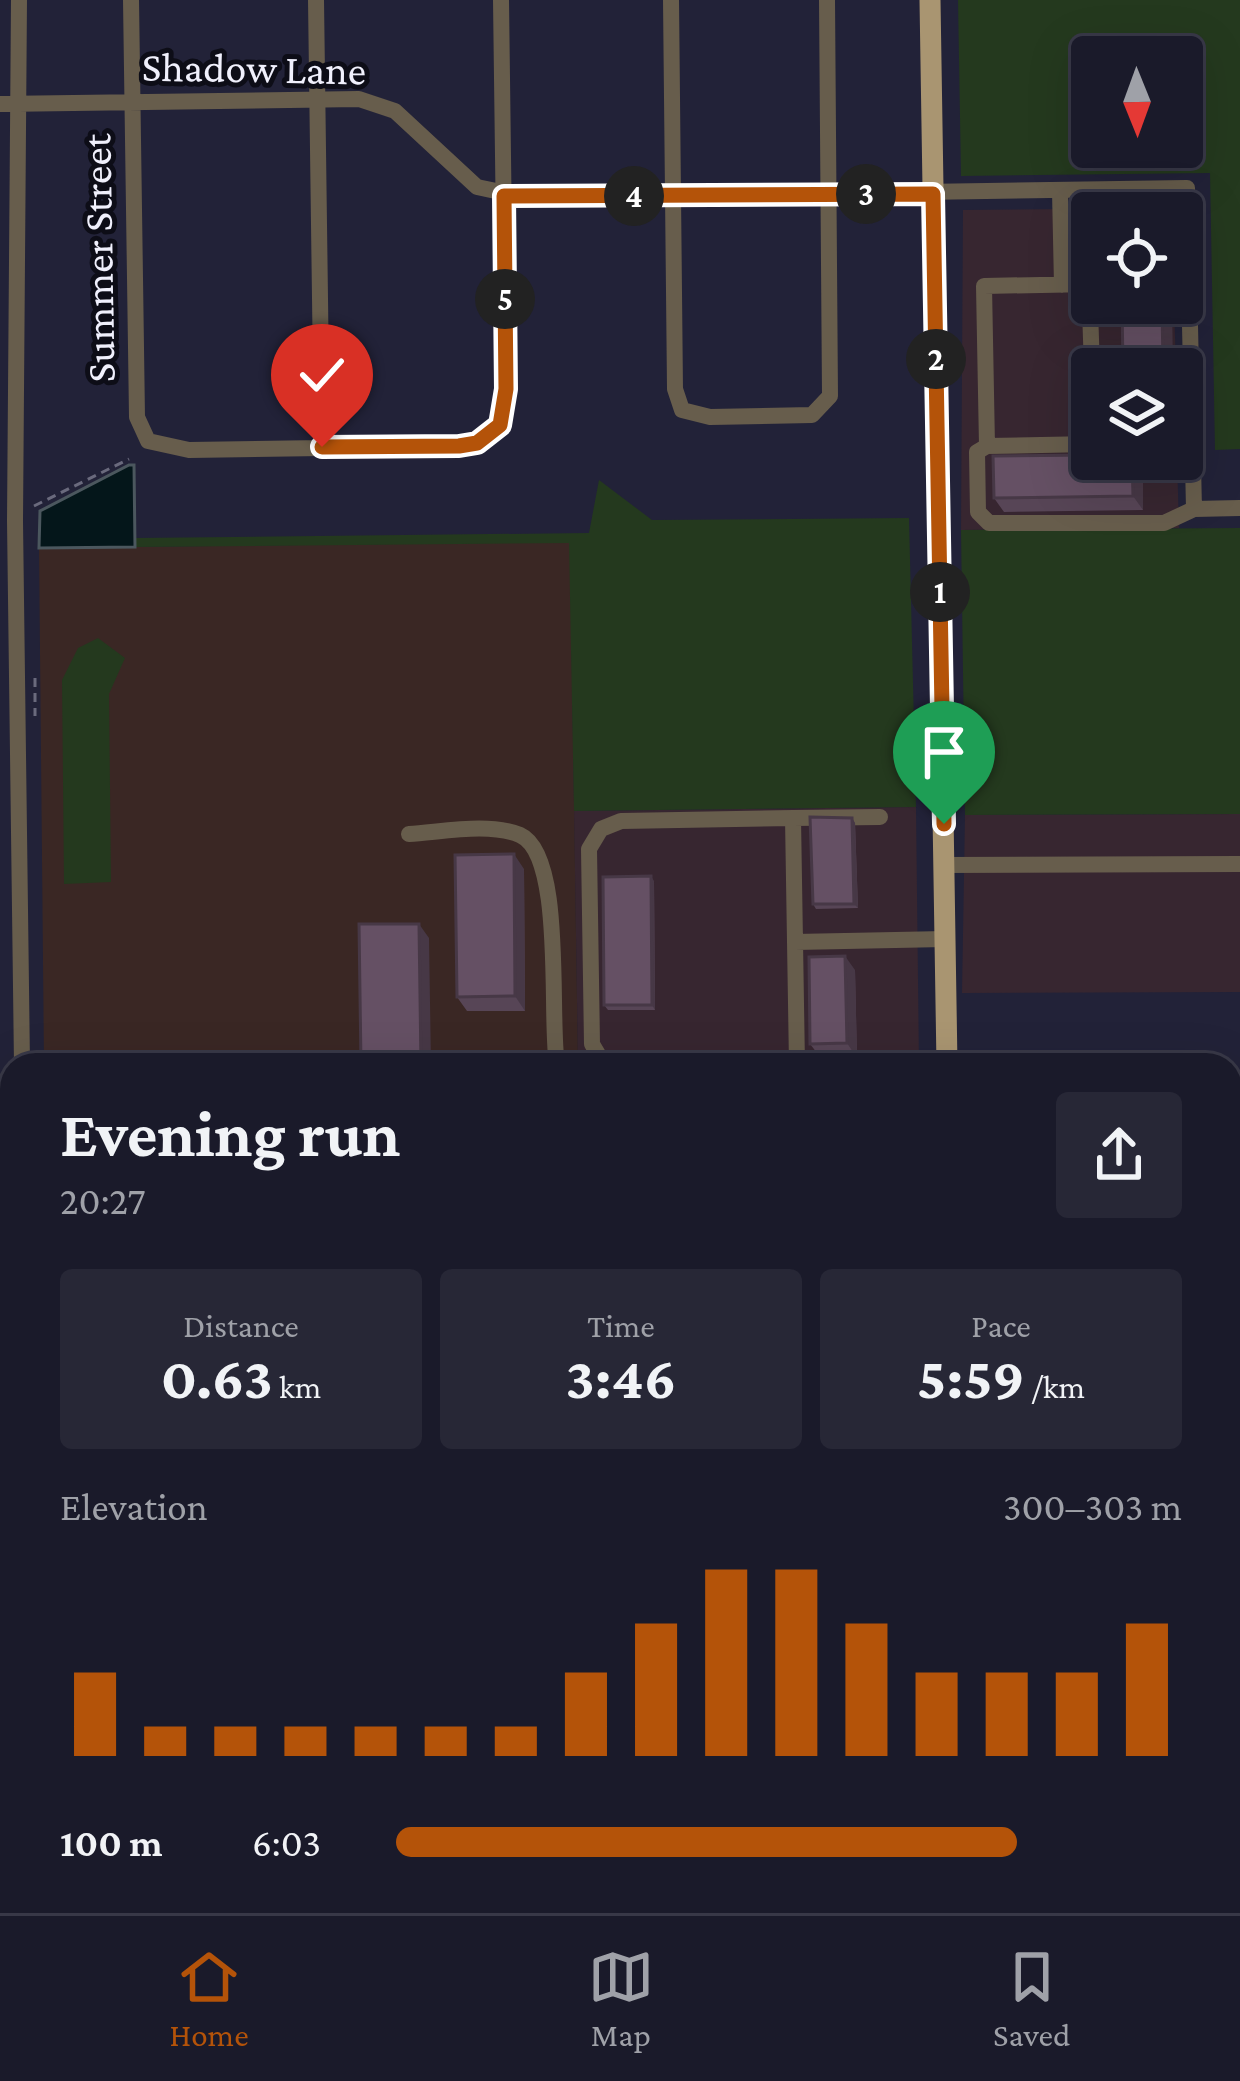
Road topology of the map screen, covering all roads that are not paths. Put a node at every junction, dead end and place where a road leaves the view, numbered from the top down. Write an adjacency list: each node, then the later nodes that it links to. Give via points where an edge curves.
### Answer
1 (19, 0): 10 (street)
2 (131, 0): 9 (street, Summer Street)
3 (316, 0): 8 (street)
4 (501, 0): 17 (street)
5 (671, 0): 18 (street)
6 (827, 0): 15 (street)
7 (931, 0): 16 (main road)
8 (318, 98): 9 (street, Shadow Lane); 17 (street, Shadow Lane, via 395,111 477,187); 24 (street)
9 (132, 101): 10 (street, Shadow Lane); 24 (street, Summer Street, via 136,397 148,441 189,450)
10 (20, 103): 11 (street, Shadow Lane); 35 (street)
11 (0, 104)
12 (1060, 190): 13 (street); 16 (street); 19 (street)
13 (1086, 190): 14 (street)
14 (1186, 192)
15 (829, 194): 16 (street); 18 (street); 18 (street, via 830,396 812,415 749,417 690,415 678,401)
16 (933, 194): 31 (main road)
17 (504, 196): 18 (street); 24 (street, via 500,425 492,436 459,446)
18 (674, 196)
19 (1062, 285): 20 (street); 23 (street, via 984,286)
20 (1071, 285)
21 (1187, 324): 25 (street)
22 (1071, 444): 23 (street)
23 (987, 446): 25 (street, via 977,452 978,512 989,523 1164,523)
24 (322, 447)
25 (1194, 508): 26 (street)
26 (1240, 508)
27 (880, 817): 28 (street)
28 (793, 818): 33 (street); 38 (street, via 621,820 602,830 589,848)
29 (409, 834): 37 (street, via 501,830 538,851 549,882)
30 (1240, 864): 31 (street)
31 (944, 865): 32 (main road)
32 (945, 939): 33 (street); 40 (main road)
33 (795, 941): 39 (street)
34 (0, 944): 35 (street)
35 (22, 944): 36 (street)
36 (22, 1053)
37 (556, 1053)
38 (597, 1053)
39 (797, 1053)
40 (947, 1053)

